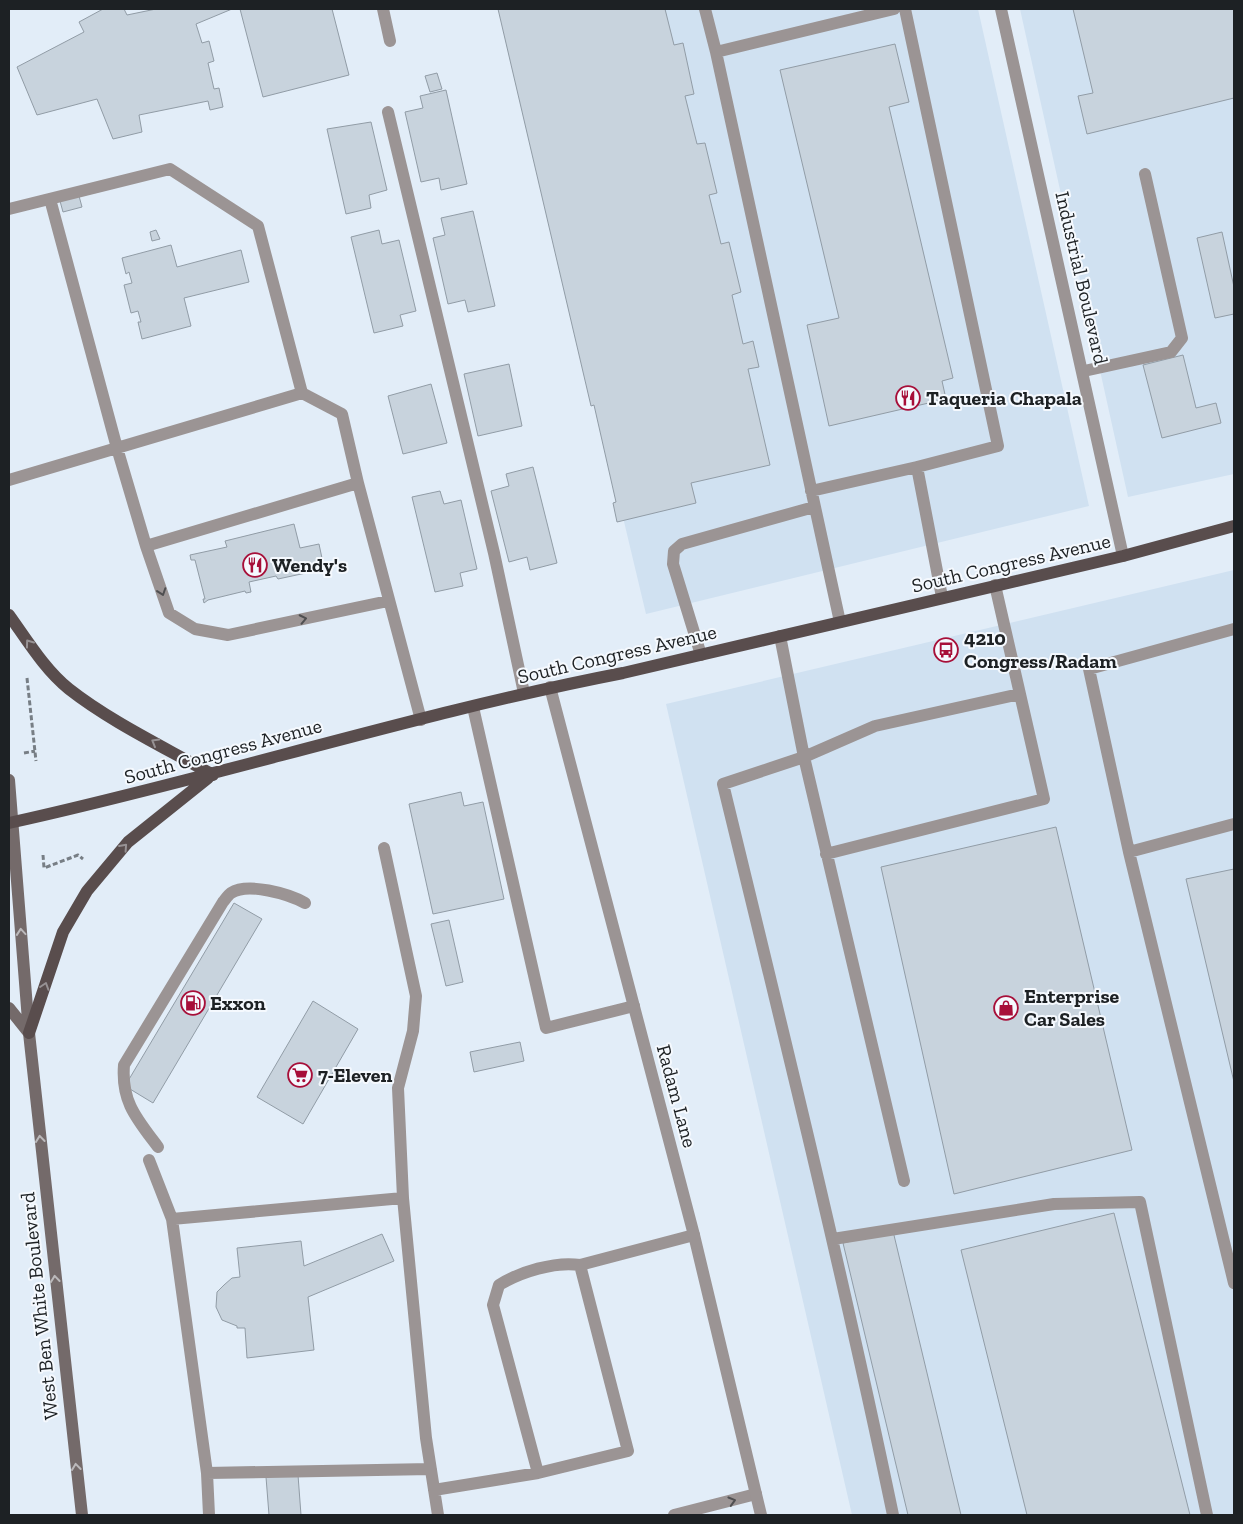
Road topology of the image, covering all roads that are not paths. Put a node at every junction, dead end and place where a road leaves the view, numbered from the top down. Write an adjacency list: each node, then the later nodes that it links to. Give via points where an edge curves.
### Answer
1 (383, 9): 6 (street)
2 (705, 9): 7 (street)
3 (894, 9): 7 (street)
4 (905, 9): 15 (street, via 998,446)
5 (1001, 9): 12 (street, Industrial Boulevard)
6 (390, 41)
7 (716, 52): 18 (street)
8 (388, 112): 32 (street, via 494,552)
9 (1145, 174): 12 (street, via 1182,338 1171,352)
10 (50, 199): 11 (street); 13 (street, via 170,169 258,226); 14 (street)
11 (9, 210)
12 (1084, 371): 22 (street, Industrial Boulevard)
13 (302, 393): 14 (street); 17 (street, via 342,414)
14 (117, 448): 16 (street); 21 (street)
15 (917, 467): 18 (street); 24 (street)
16 (9, 480)
17 (358, 484): 21 (street); 25 (street)
18 (811, 492): 19 (street)
19 (814, 507): 27 (street); 30 (street, via 682,544 674,552 673,564)
20 (1234, 526): 22 (main road, South Congress Avenue)
21 (146, 546): 25 (street, one-way to 25, via 169,612 195,629 228,635)
22 (1124, 556): 23 (main road, South Congress Avenue)
23 (996, 585): 24 (main road, South Congress Avenue); 33 (street)
24 (942, 597): 27 (main road, South Congress Avenue)
25 (388, 601): 35 (street)
26 (9, 616): 37 (main road, one-way to 26, via 68,688)
27 (840, 622): 29 (main road, South Congress Avenue)
28 (1234, 629): 42 (street, via 1089,669)
29 (780, 636): 30 (main road, South Congress Avenue); 36 (street)
30 (701, 655): 31 (main road, South Congress Avenue)
31 (550, 687): 32 (main road, South Congress Avenue); 45 (street, Radam Lane)
32 (524, 694): 34 (main road, South Congress Avenue)
33 (1020, 694): 36 (street, via 875,726); 43 (street, via 1044,799)
34 (473, 707): 35 (main road, South Congress Avenue); 45 (street, via 546,1028)
35 (421, 720): 37 (main road, South Congress Avenue, via 356,734)
36 (804, 757): 43 (street); 54 (street, via 723,784)
37 (213, 775): 39 (main road, South Congress Avenue); 47 (main road, one-way to 37, via 63,932 87,891 128,842)
38 (9, 780): 39 (main road, West Ben White Boulevard)
39 (10, 823): 47 (main road, West Ben White Boulevard, one-way to 39)
40 (1234, 824): 42 (street)
41 (384, 848): 51 (street, via 416,996 413,1031 398,1088)
42 (1129, 852): 56 (street)
43 (826, 854): 50 (street)
44 (305, 903): 48 (street, via 290,895 250,889 231,893 222,902 124,1066 122,1082 130,1109)
45 (634, 1006): 53 (street, Radam Lane)
46 (9, 1008): 47 (main road)
47 (29, 1032): 62 (main road, West Ben White Boulevard, one-way to 47)
48 (158, 1147)
49 (149, 1160): 52 (street)
50 (904, 1182)
51 (403, 1198): 52 (street); 57 (street)
52 (172, 1219): 58 (street)
53 (694, 1235): 55 (street); 61 (street, Radam Lane)
54 (833, 1239): 67 (street); 68 (street, via 1054,1204 1140,1202)
55 (580, 1265): 59 (street, via 567,1263 517,1275 499,1285 495,1295 493,1306); 59 (street, via 628,1451)
56 (1234, 1283)
57 (431, 1469): 58 (street); 60 (street)
58 (207, 1473): 63 (street)
59 (538, 1473): 60 (street)
60 (434, 1490): 64 (street)
61 (756, 1494): 65 (street, one-way to 61); 66 (street, Radam Lane)
62 (82, 1515)
63 (209, 1515)
64 (438, 1515)
65 (674, 1515)
66 (761, 1515)
67 (893, 1515)
68 (1207, 1515)

